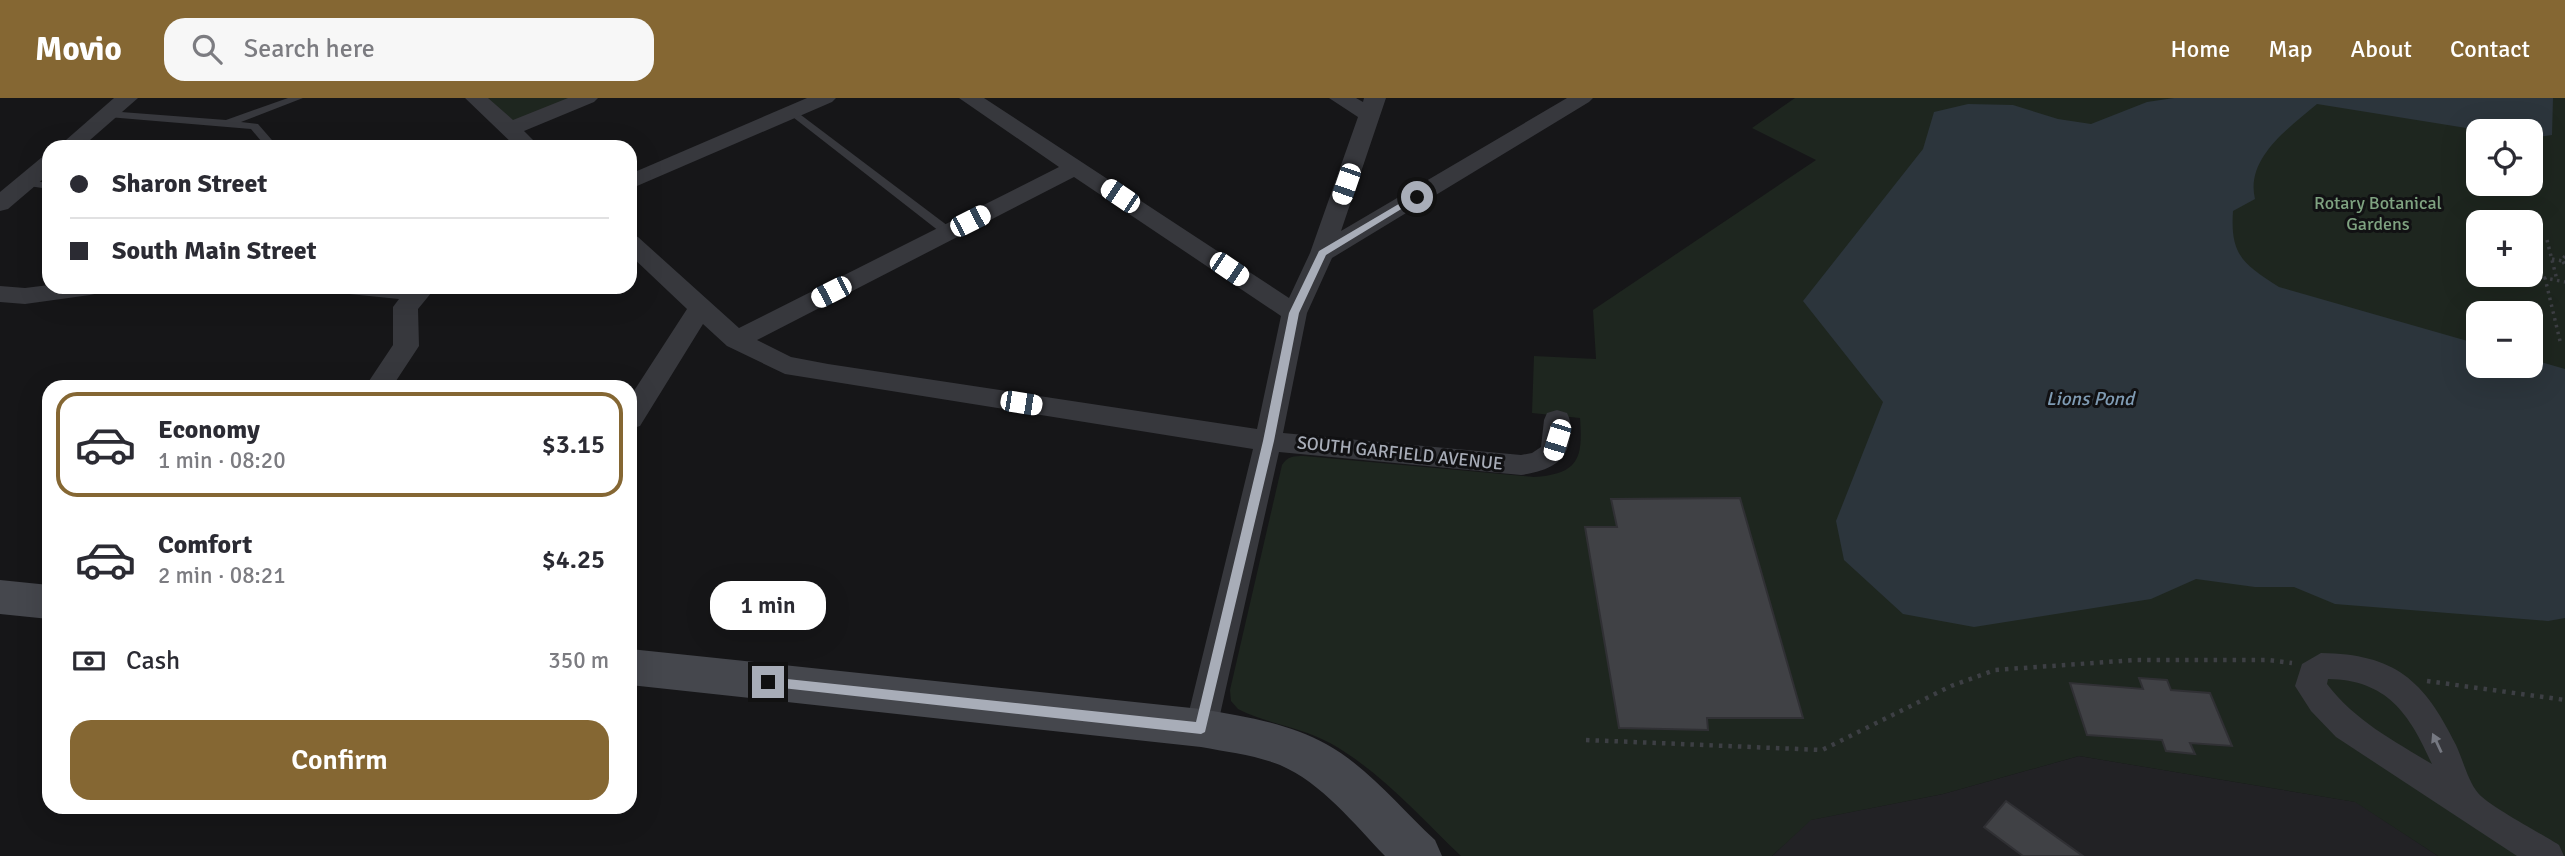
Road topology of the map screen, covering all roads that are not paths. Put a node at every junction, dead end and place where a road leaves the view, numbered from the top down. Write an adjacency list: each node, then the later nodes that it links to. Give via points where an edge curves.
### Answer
1 (127, 98): 11 (street)
2 (298, 98): 12 (lane)
3 (476, 98): 13 (street)
4 (587, 98): 13 (street)
5 (825, 98): 10 (street)
6 (970, 98): 17 (street)
7 (1340, 98): 9 (street)
8 (1582, 98): 25 (street)
9 (1372, 106): 25 (street)
10 (793, 112): 19 (street); 23 (lane)
11 (108, 114): 12 (lane); 14 (street)
12 (225, 123): 15 (lane, via 254,126)
13 (510, 129): 16 (street)
14 (77, 140)
15 (266, 140)
16 (522, 140)
17 (1076, 167): 23 (street); 30 (street)
18 (42, 169): 20 (street)
19 (637, 179)
20 (26, 183): 21 (lane); 22 (street)
21 (42, 185)
22 (0, 204)
23 (948, 232): 31 (street)
24 (637, 249): 29 (street, SOUTH GARFIELD AVENUE)
25 (1322, 253): 30 (street)
26 (0, 294): 27 (street)
27 (42, 294)
28 (413, 294): 32 (street, via 405,307 407,346)
29 (700, 309): 31 (street, SOUTH GARFIELD AVENUE); 33 (street)
30 (1294, 313): 35 (street)
31 (736, 340): 35 (street, SOUTH GARFIELD AVENUE, via 785,365)
32 (383, 380)
33 (637, 408)
34 (1558, 420): 35 (street, SOUTH GARFIELD AVENUE, via 1553,454 1542,462 1521,465)
35 (1268, 441): 39 (street)
36 (0, 597): 37 (main road)
37 (42, 601)
38 (637, 668): 39 (main road)
39 (1201, 728): 41 (main road, via 1270,743 1309,758 1338,779)
40 (2466, 804): 40 (street, one-way to 40, via 2422,710 2409,694 2357,666 2321,666 2313,673 2311,686 2324,708 2343,726); 42 (street)
41 (1418, 856)
42 (2547, 856)

